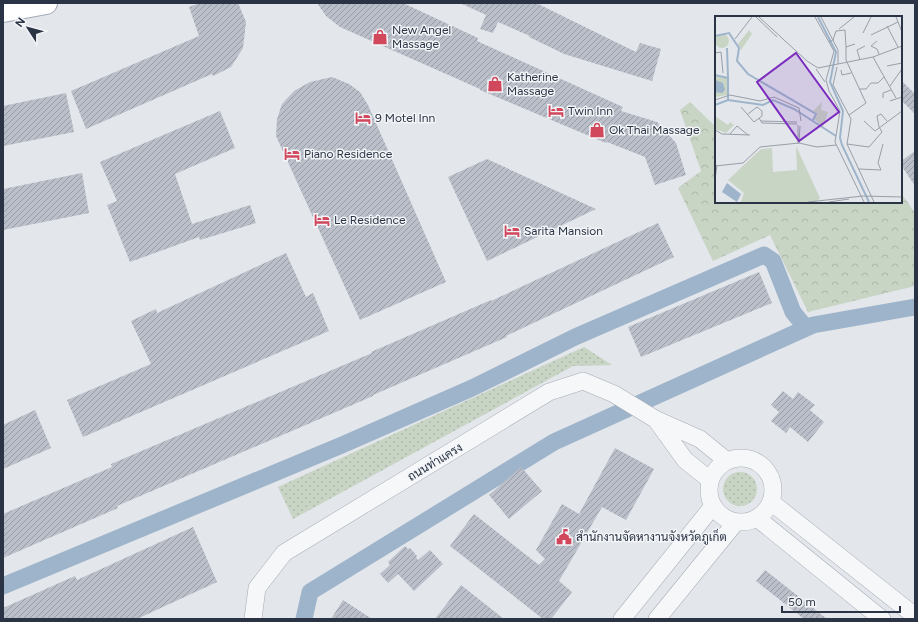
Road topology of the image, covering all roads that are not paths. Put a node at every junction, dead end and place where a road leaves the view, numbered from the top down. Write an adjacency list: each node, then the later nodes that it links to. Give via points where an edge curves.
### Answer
1 (46, 3): 2 (main road)
2 (3, 11)
3 (655, 419): 4 (street, ถนนท่าแครง, via 700,439); 5 (street, ถนนท่าแครง, via 685,460); 12 (street, ถนนท่าแครง, via 614,394 583,381 548,392 284,553 258,588)
4 (727, 461): 5 (street); 6 (street, via 747,458 758,462 766,469 774,491)
5 (710, 480): 7 (street)
6 (771, 502): 8 (street); 11 (street)
7 (713, 506): 9 (street, via 722,516); 10 (street)
8 (757, 518): 9 (street); 14 (street)
9 (736, 522): 13 (street)
10 (630, 616)
11 (915, 616)
12 (253, 619)
13 (658, 619)
14 (882, 619)

